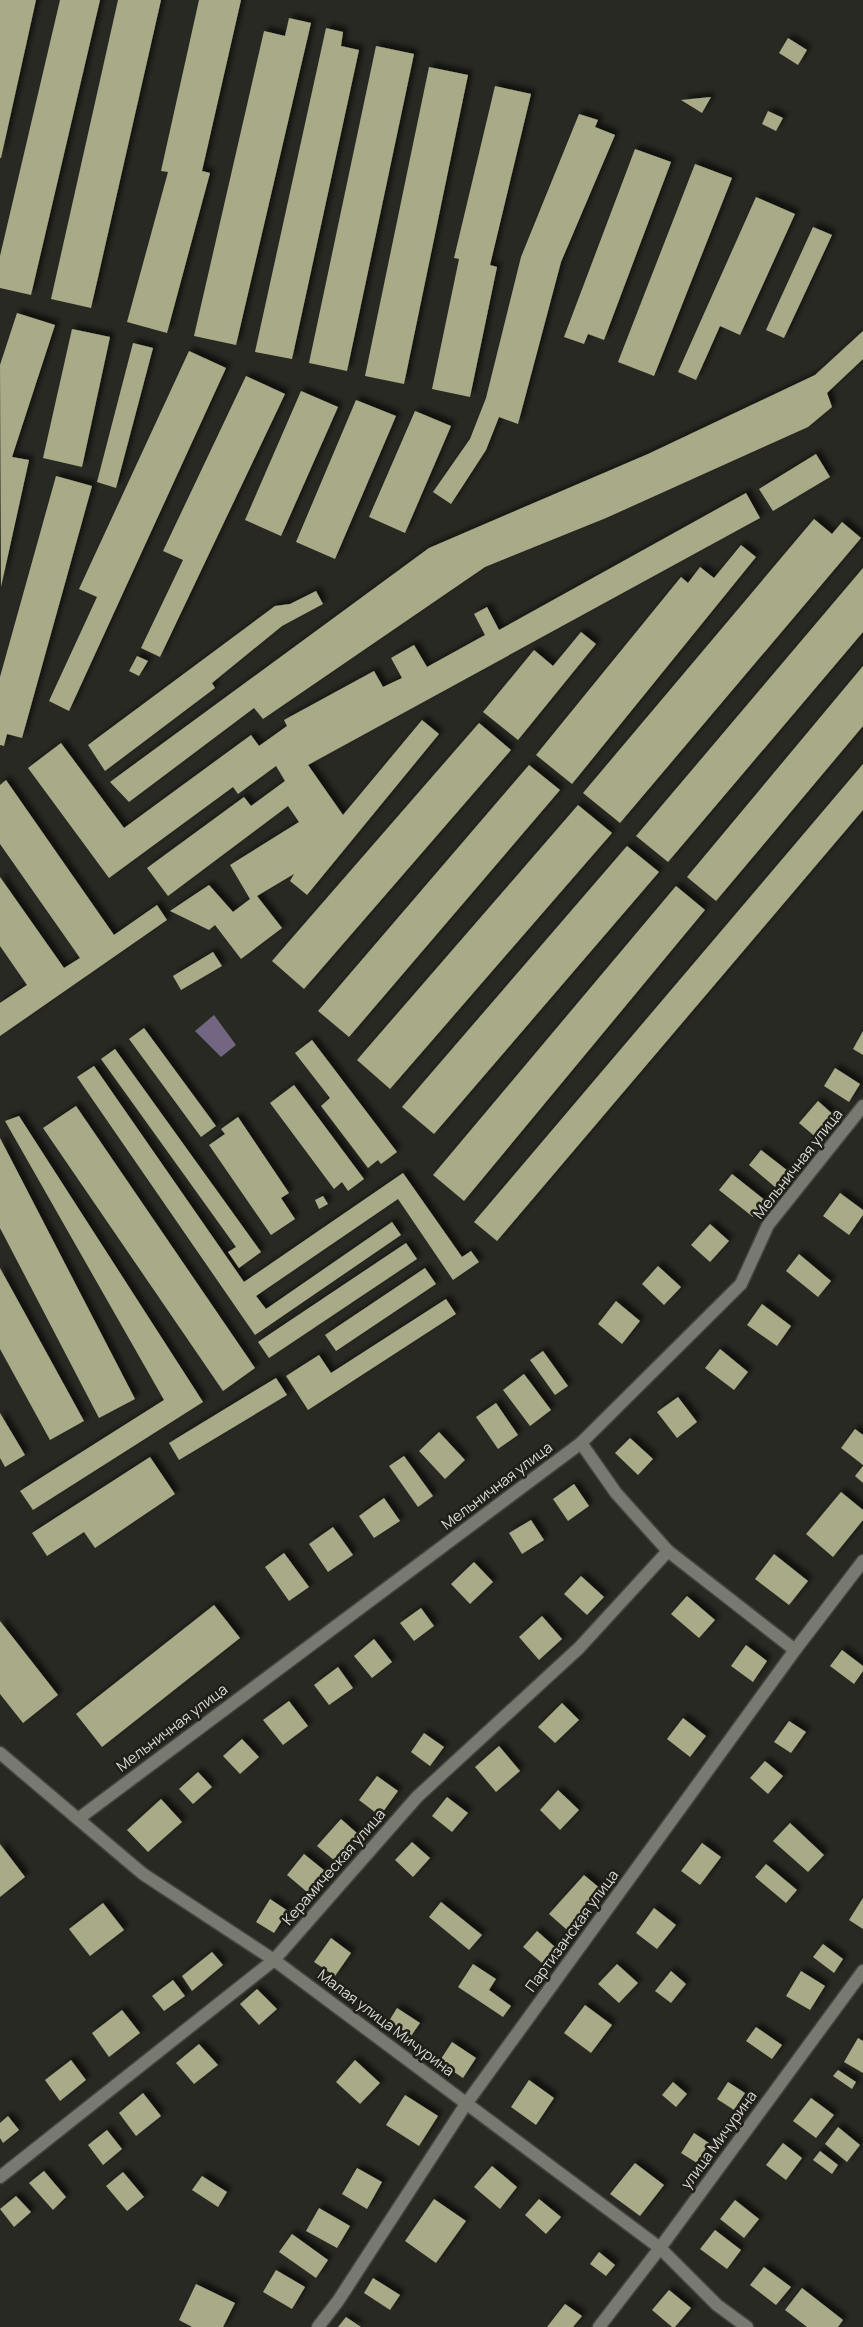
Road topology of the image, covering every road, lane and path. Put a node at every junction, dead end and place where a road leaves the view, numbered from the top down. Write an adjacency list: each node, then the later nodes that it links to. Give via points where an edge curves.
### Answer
1 (863, 1106): 2 (street, Мельничная улица, via 768,1226 741,1284)
2 (581, 1443): 3 (street, via 616,1493); 7 (street, Мельничная улица)
3 (668, 1551): 5 (street); 8 (street, Керамическая улица, via 579,1648 417,1797)
4 (862, 1565): 5 (street, Партизанская улица)
5 (795, 1650): 10 (street, Партизанская улица)
6 (0, 1753): 7 (street, Малая улица Мичурина)
7 (78, 1819): 8 (street, Малая улица Мичурина, via 143,1874)
8 (274, 1960): 10 (street, Малая улица Мичурина); 11 (street, Керамическая улица)
9 (863, 1971): 12 (street, улица Мичурина)
10 (466, 2104): 12 (street, Малая улица Мичурина); 13 (street, Партизанская улица)
11 (0, 2177)
12 (660, 2248): 14 (street, улица Мичурина); 15 (street, Малая улица Мичурина, via 717,2305)
13 (318, 2327)
14 (599, 2327)
15 (747, 2327)

